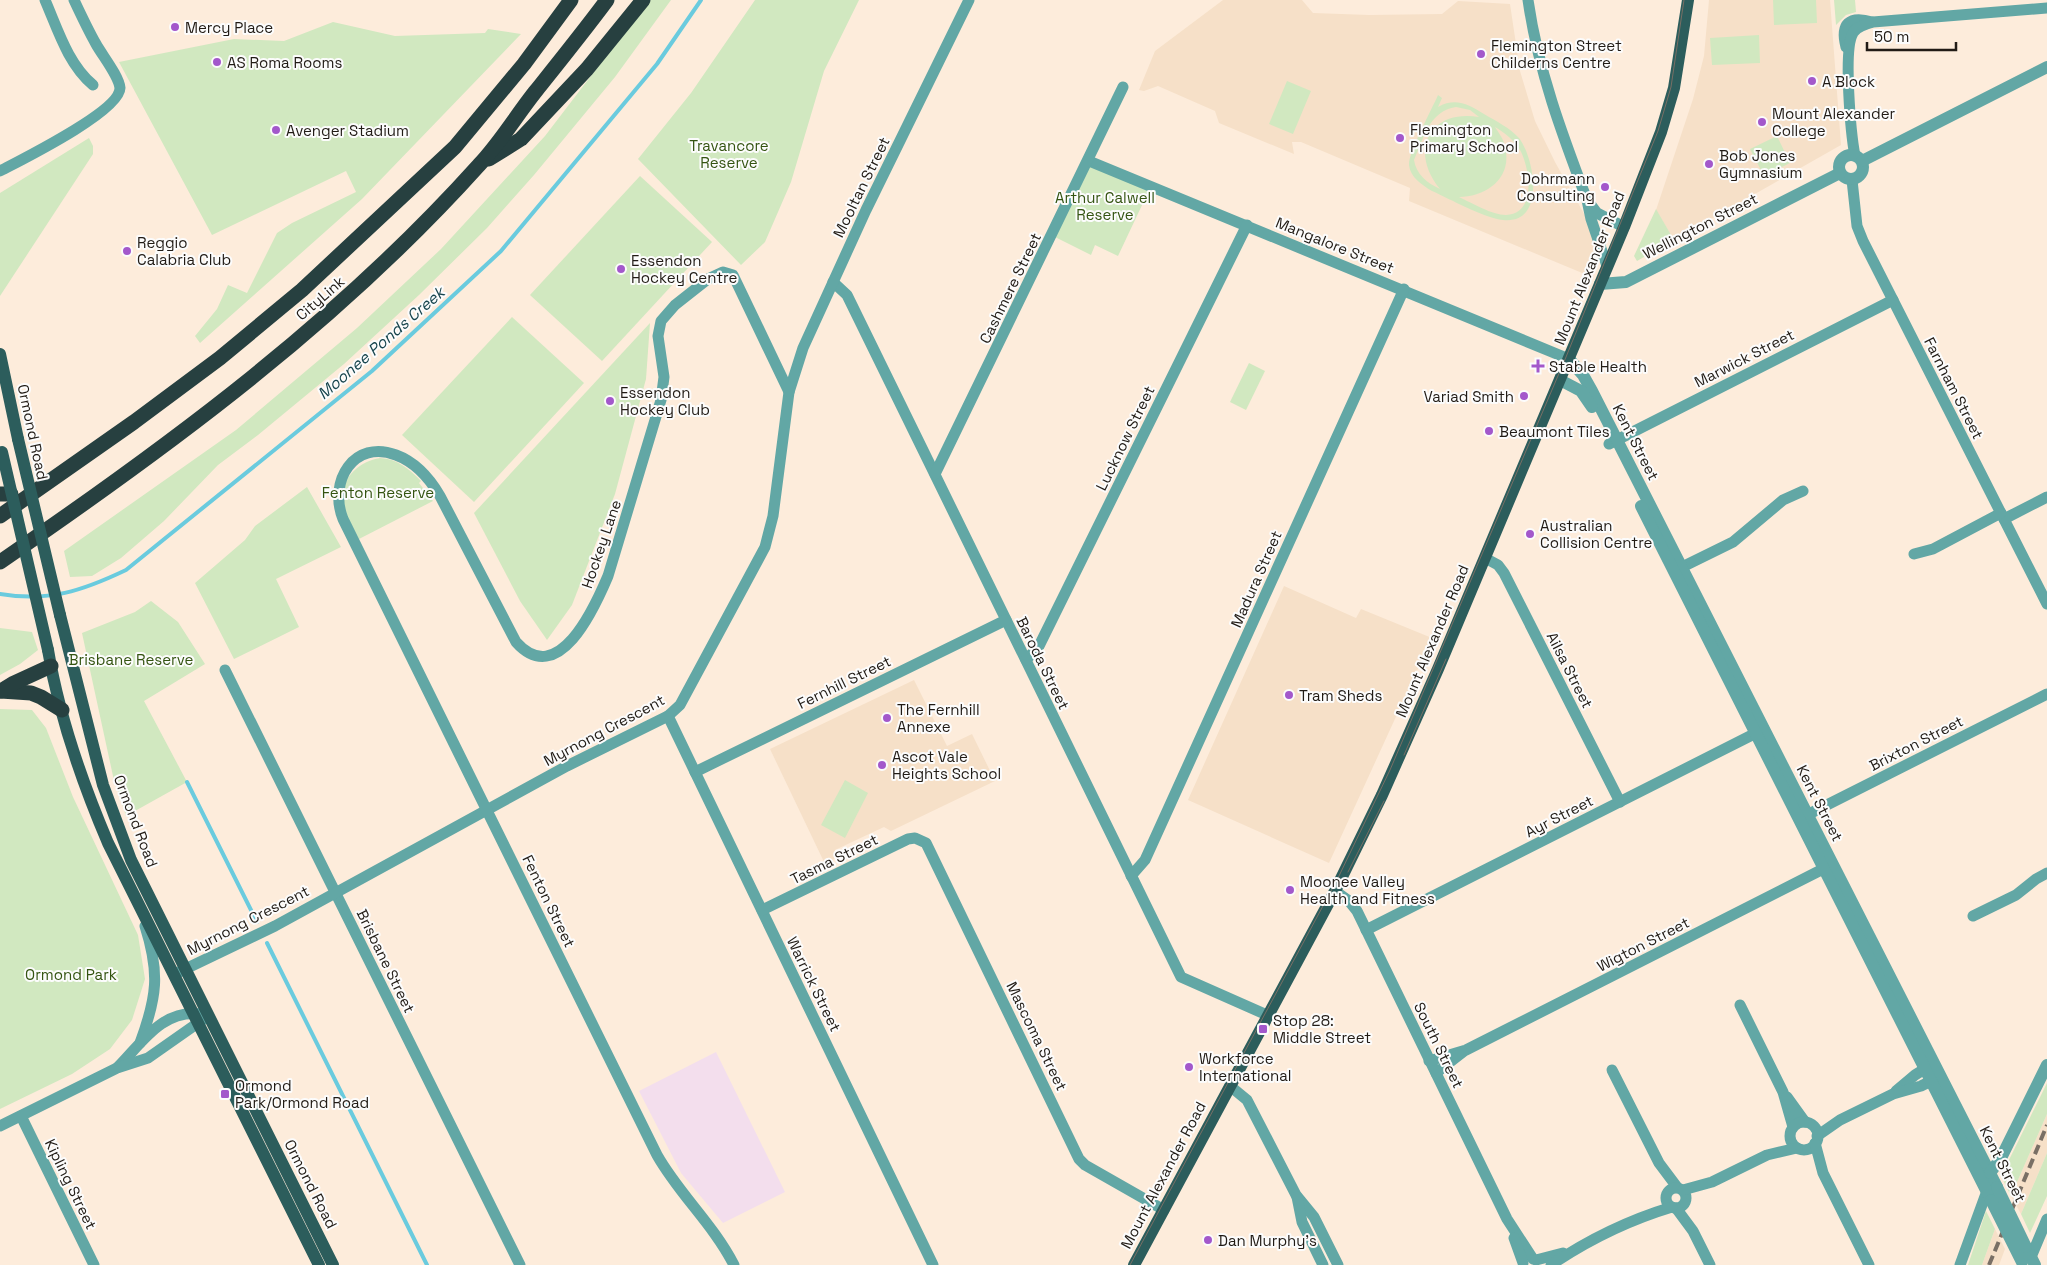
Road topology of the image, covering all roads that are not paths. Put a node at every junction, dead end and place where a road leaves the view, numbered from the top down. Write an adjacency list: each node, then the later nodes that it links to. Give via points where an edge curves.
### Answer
1 (45, 0): 11 (street, via 74,65)
2 (74, 0): 16 (street, via 117,80 118,96 108,107 37,152)
3 (571, 0): 39 (highway, CityLink, via 524,64 455,147 302,290 243,340 134,422)
4 (608, 0): 15 (highway, CityLink)
5 (643, 0): 15 (highway, via 587,69 521,139)
6 (970, 0): 23 (street, Mooltan Street)
7 (1528, 0): 19 (street, via 1536,50 1546,84)
8 (1688, 0): 21 (main road, Mount Alexander Road, via 1668,110)
9 (2047, 8): 13 (street, via 1873,22 1854,19 1843,33)
10 (2047, 67): 13 (street)
11 (93, 85)
12 (1123, 88): 14 (street, Cashmere Street)
13 (1858, 159): 17 (street, via 1843,158 1839,165); 18 (street, via 1862,173)
14 (1088, 161): 20 (street, Mangalore Street); 34 (street, Cashmere Street)
15 (481, 164): 44 (highway, CityLink, via 392,256 275,360 140,466)
16 (0, 171)
17 (1840, 173): 18 (street); 24 (street, Wellington Street, via 1626,282)
18 (1852, 180): 26 (street, Farnham Street, via 1857,226)
19 (1587, 200): 21 (street, via 1597,213); 22 (street)
20 (1246, 225): 25 (street, Mangalore Street); 49 (street, Lucknow Street, via 1039,646)
21 (1624, 227): 22 (main road, Mount Alexander Road)
22 (1607, 266): 24 (main road, Mount Alexander Road)
23 (833, 282): 30 (street, Mooltan Street, via 803,348); 34 (street, Baroda Street, via 847,295)
24 (1600, 284): 28 (main road, Mount Alexander Road)
25 (1404, 289): 28 (street, Mangalore Street); 64 (street, Madura Street, via 1145,860)
26 (1893, 300): 31 (street, Marwick Street); 40 (street, Farnham Street)
27 (0, 354): 37 (main road, Ormond Road, bridge)
28 (1569, 359): 29 (main road, Mount Alexander Road); 31 (street, Kent Street, via 1583,375)
29 (1560, 380): 31 (street, Kent Street, via 1585,396); 43 (main road, Mount Alexander Road)
30 (789, 392): 41 (street, Hockey Lane, via 742,292 728,272 718,273 675,305 661,321 658,336 664,387 617,548 598,599 562,652 535,656 516,642 440,496 423,473 404,459 387,452 371,453 346,469 338,485 338,505); 55 (street, Myrnong Crescent, via 773,516 765,547 694,683 680,705)
31 (1613, 442): 45 (street, Kent Street)
32 (1, 448): 33 (main road, Ormond Road, bridge)
33 (3, 474): 36 (main road, Ormond Road, bridge)
34 (935, 474): 47 (street, Baroda Street)
35 (1803, 491): 45 (street, via 1783,500 1733,542)
36 (6, 494): 37 (main road); 50 (main road, Ormond Road, bridge)
37 (30, 496): 48 (main road, Ormond Road, bridge)
38 (2047, 497): 40 (street)
39 (0, 516)
40 (2002, 516): 42 (street, via 1933,549); 46 (street, Farnham Street)
41 (354, 541): 59 (street, Fenton Street)
42 (1914, 554)
43 (1486, 558): 58 (street, Ailsa Street, via 1504,573); 65 (main road, Mount Alexander Road, via 1382,796)
44 (0, 562)
45 (1677, 569): 56 (street, Kent Street)
46 (2047, 604)
47 (1006, 620): 49 (street, Baroda Street); 57 (street, Fernhill Street)
48 (70, 658): 50 (main road); 71 (main road, Ormond Road, via 103,785)
49 (1026, 660): 64 (street, Baroda Street)
50 (51, 666): 52 (highway); 54 (main road, Ormond Road)
51 (225, 670): 66 (street, Brisbane Street)
52 (0, 691): 54 (highway, via 31,693)
53 (2047, 694): 60 (street, Brixton Street)
54 (62, 710): 67 (main road, Ormond Road, via 85,790)
55 (668, 716): 57 (street, Warrick Street); 59 (street, Myrnong Crescent)
56 (1760, 732): 58 (street, Ayr Street); 60 (street, Kent Street)
57 (695, 772): 68 (street, Warrick Street)
58 (1620, 802): 70 (street, Ayr Street)
59 (486, 809): 66 (street, Myrnong Crescent); 103 (street, Fenton Street, via 657,1155 711,1226)
60 (1802, 817): 62 (street, Kent Street)
61 (920, 840): 68 (street, Tasma Street, via 908,839); 94 (street, Mascoma Street, via 930,849 1079,1159 1084,1165)
62 (1828, 866): 76 (street, Wigton Street); 82 (street, Kent Street)
63 (2047, 874): 69 (street, via 2016,896)
64 (1131, 876): 73 (street, Baroda Street, via 1181,977)
65 (1335, 891): 70 (street, South Street, via 1352,905); 73 (main road, Mount Alexander Road)
66 (335, 892): 71 (street, Myrnong Crescent, via 275,926); 102 (street, Brisbane Street)
67 (140, 909): 71 (main road, Ormond Road); 75 (street, via 156,964 151,1014)
68 (762, 910): 104 (street, Warrick Street)
69 (1973, 916)
70 (1366, 930): 77 (street, South Street)
71 (179, 972): 74 (main road, Ormond Road)
72 (1740, 1006): 84 (street)
73 (1267, 1014): 83 (main road, Mount Alexander Road)
74 (199, 1017): 75 (street, via 159,1024); 79 (street, via 148,1058); 100 (main road, Ormond Road); 101 (main road, Ormond Road)
75 (140, 1043): 79 (street)
76 (1466, 1050): 77 (street, Wigton Street); 81 (street, Wigton Street)
77 (1429, 1061): 81 (street, South Street)
78 (2047, 1065): 90 (street, via 2001,1158)
79 (117, 1068): 85 (street)
80 (1612, 1070): 93 (street)
81 (1436, 1073): 98 (street, South Street)
82 (1932, 1073): 88 (street); 90 (street, Kent Street); 91 (street, Kent Street)
83 (1230, 1086): 92 (street, via 1248,1100); 94 (main road, Mount Alexander Road)
84 (1782, 1092): 87 (street); 88 (street)
85 (21, 1116): 86 (street); 99 (street, Kipling Street)
86 (0, 1126)
87 (1791, 1132): 88 (street); 88 (street); 89 (street)
88 (1809, 1137): 89 (street); 110 (street, via 1823,1173)
89 (1767, 1155): 93 (street)
90 (1990, 1173): 91 (street, Kent Street)
91 (1992, 1193): 97 (street, Kent Street, bridge); 111 (street)
92 (1296, 1195): 106 (street, via 1302,1222); 107 (street, via 1314,1217)
93 (1677, 1198): 96 (street); 109 (street)
94 (1164, 1210): 105 (main road, Mount Alexander Road)
95 (2047, 1219): 97 (street)
96 (1572, 1250): 98 (street); 108 (street)
97 (2028, 1259)
98 (1531, 1262)
99 (94, 1265)
100 (319, 1265)
101 (333, 1265)
102 (520, 1265)
103 (734, 1265)
104 (933, 1265)
105 (1134, 1265)
106 (1323, 1265)
107 (1338, 1265)
108 (1551, 1265)
109 (1710, 1265)
110 (1870, 1265)
111 (1960, 1265)

